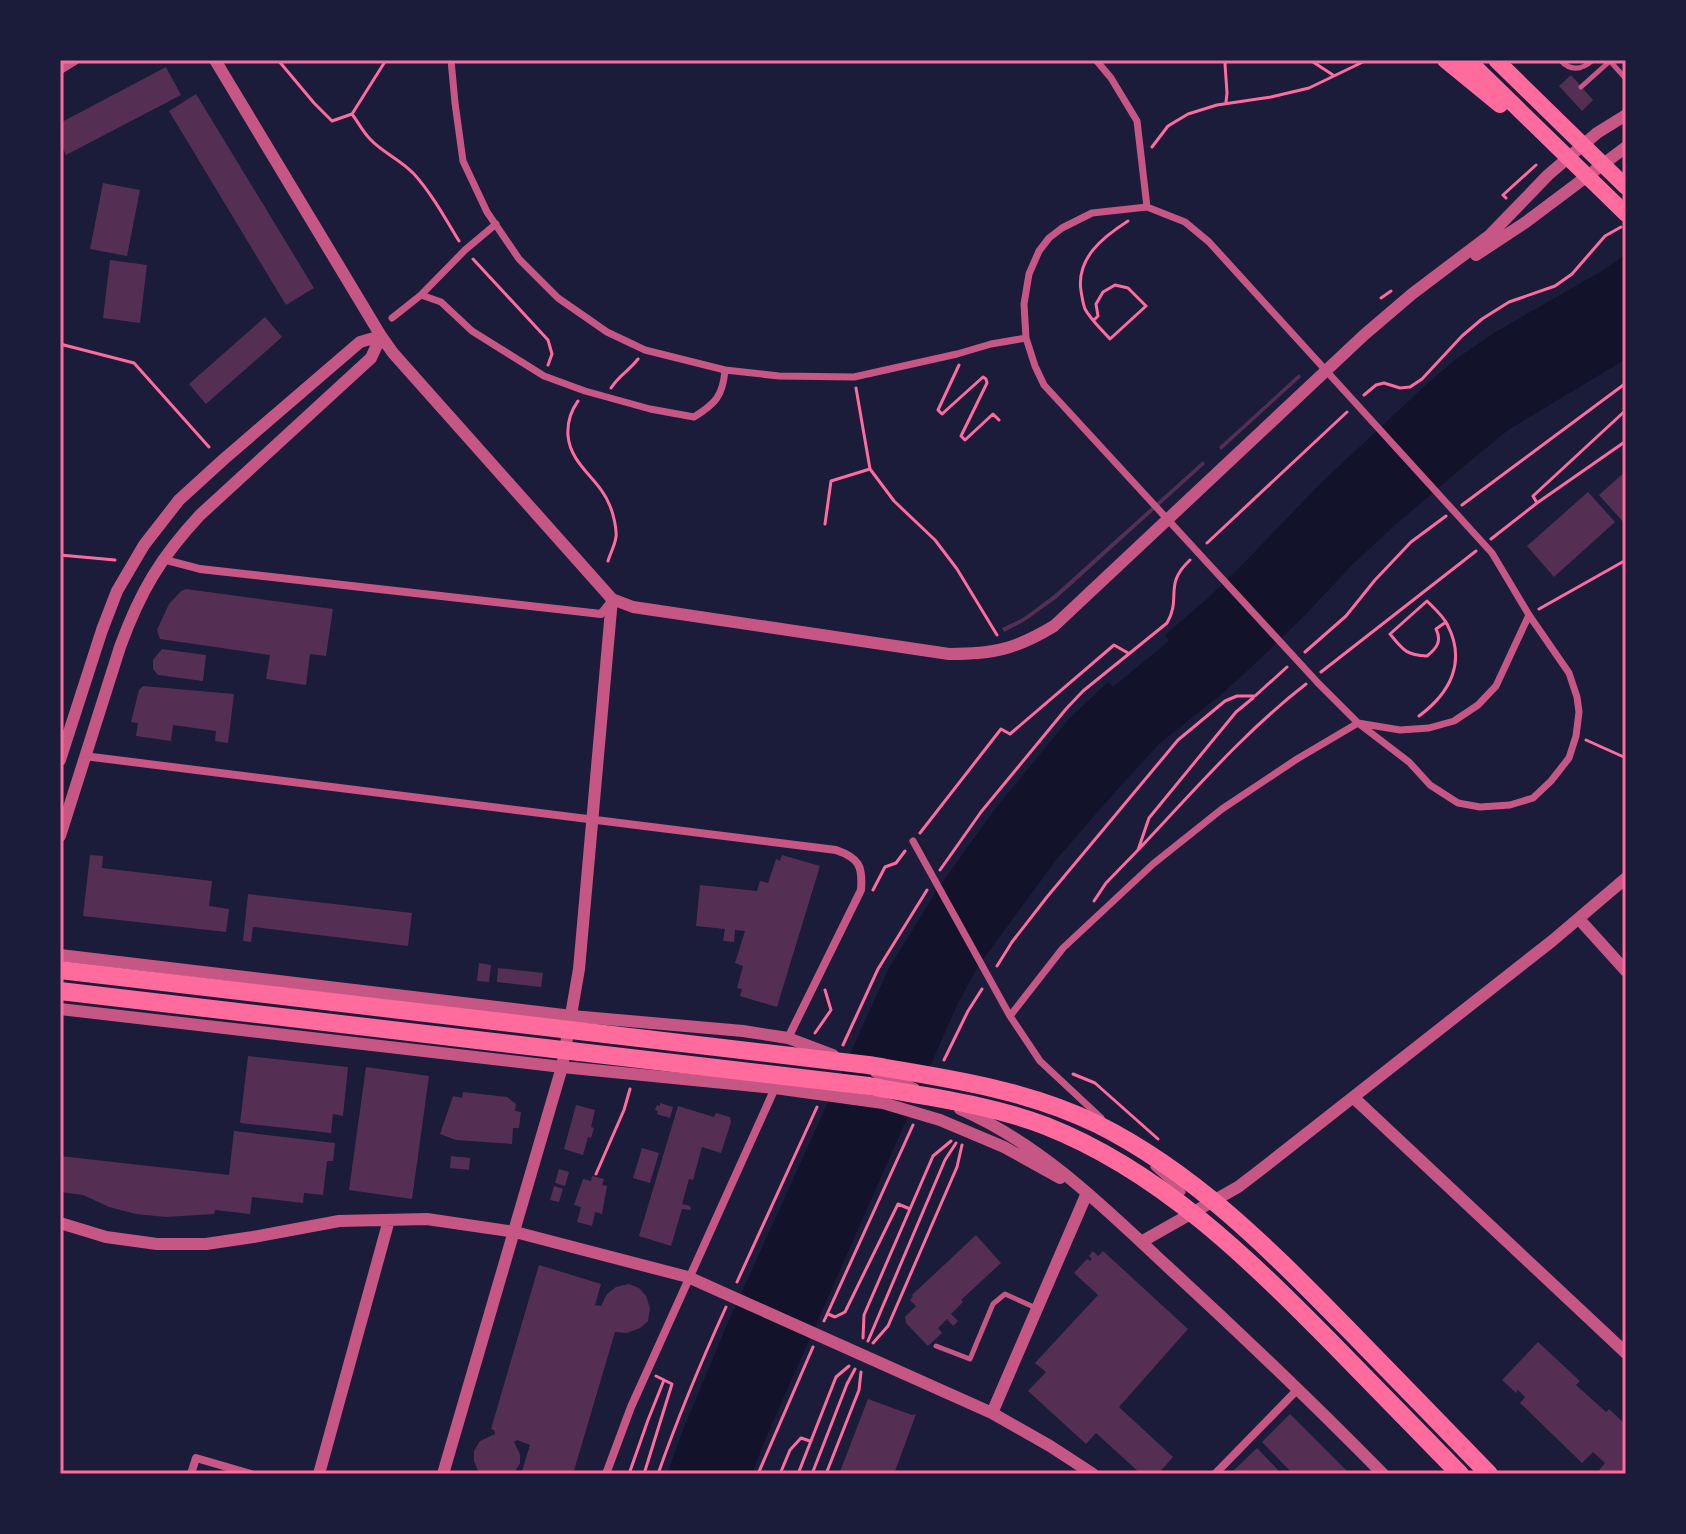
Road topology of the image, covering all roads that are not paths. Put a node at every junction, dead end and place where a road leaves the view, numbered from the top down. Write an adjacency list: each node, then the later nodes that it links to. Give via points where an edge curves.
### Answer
1 (73, 60): 12 (street)
2 (215, 60): 26 (street)
3 (451, 60): 22 (street, via 463,161)
4 (1096, 60): 20 (street, via 1137,121)
5 (1445, 60): 18 (main road)
6 (1468, 60): 18 (main road)
7 (1496, 60): 17 (main road)
8 (1511, 60): 17 (main road)
9 (1560, 60): 10 (lane, via 1577,69)
10 (1593, 60)
11 (1609, 60): 13 (lane); 14 (lane)
12 (60, 68)
13 (1626, 79)
14 (1581, 87)
15 (1626, 115): 23 (street, via 1597,133 1479,244)
16 (1626, 147): 23 (street, via 1526,222)
17 (1592, 155): 19 (main road)
18 (1578, 169): 21 (main road)
19 (1626, 187)
20 (1147, 207): 27 (street, via 1092,213 1049,238 1029,274); 31 (street, via 1185,222 1209,242 1492,553)
21 (1626, 214)
22 (496, 224): 24 (street); 28 (street, via 519,259 558,298 607,332 645,350)
23 (1412, 294): 30 (street, via 1054,626 1004,650 936,652 633,607)
24 (421, 295): 25 (street); 28 (street, via 441,302 472,331 544,376 650,409 694,417 724,388)
25 (392, 318)
26 (381, 336): 29 (street, via 371,358 200,515); 30 (street); 33 (street, via 360,342 164,518 117,591)
27 (1026, 338): 28 (street, via 854,377); 32 (street, via 1044,385)
28 (725, 370)
29 (162, 559): 30 (street, via 200,569 601,614); 34 (street, via 129,621)
30 (612, 599): 35 (street)
31 (1529, 615): 32 (street, via 1496,686 1454,721 1400,730); 32 (street, via 1569,673 1579,712 1569,758 1533,798 1510,805 1458,803)
32 (1358, 723): 46 (street, via 1222,809 1153,864 1063,948)
33 (61, 756)
34 (84, 756): 35 (street); 36 (street)
35 (593, 819): 45 (street); 47 (street, via 836,850 857,863 861,890)
36 (60, 836)
37 (913, 841): 46 (street)
38 (1626, 878): 39 (street)
39 (1579, 919): 42 (street); 50 (street)
40 (60, 955): 45 (street)
41 (60, 970): 72 (highway, via 868,1065 1015,1093 1130,1142 1210,1196 1305,1285)
42 (1626, 971)
43 (60, 991): 71 (highway, via 869,1086 1012,1114 1118,1161 1199,1217 1289,1300)
44 (60, 1009): 48 (street)
45 (572, 1016): 47 (street); 48 (street)
46 (1010, 1016): 51 (street, via 1040,1061)
47 (788, 1038): 52 (street, via 974,1115 1041,1155)
48 (562, 1067): 49 (street); 55 (street)
49 (775, 1088): 52 (street, via 883,1103 940,1120 1004,1147); 57 (street)
50 (1354, 1098): 56 (street, via 1238,1187); 60 (street)
51 (1182, 1192)
52 (1087, 1193): 56 (street); 58 (street)
53 (389, 1220): 54 (street, via 339,1221 206,1244 106,1237); 55 (street, via 427,1219); 65 (street)
54 (60, 1223)
55 (515, 1232): 57 (street); 66 (street)
56 (1141, 1242): 61 (street)
57 (688, 1277): 62 (street); 67 (street)
58 (1037, 1308): 59 (lane, via 1005,1294 993,1304 970,1359); 62 (street)
59 (936, 1346)
60 (1626, 1353)
61 (1298, 1389): 69 (street); 70 (street)
62 (992, 1413): 68 (street)
63 (191, 1474): 64 (street, via 196,1458)
64 (251, 1474)
65 (319, 1474)
66 (443, 1474)
67 (606, 1474)
68 (1093, 1474)
69 (1215, 1474)
70 (1383, 1474)
71 (1460, 1474)
72 (1489, 1474)

